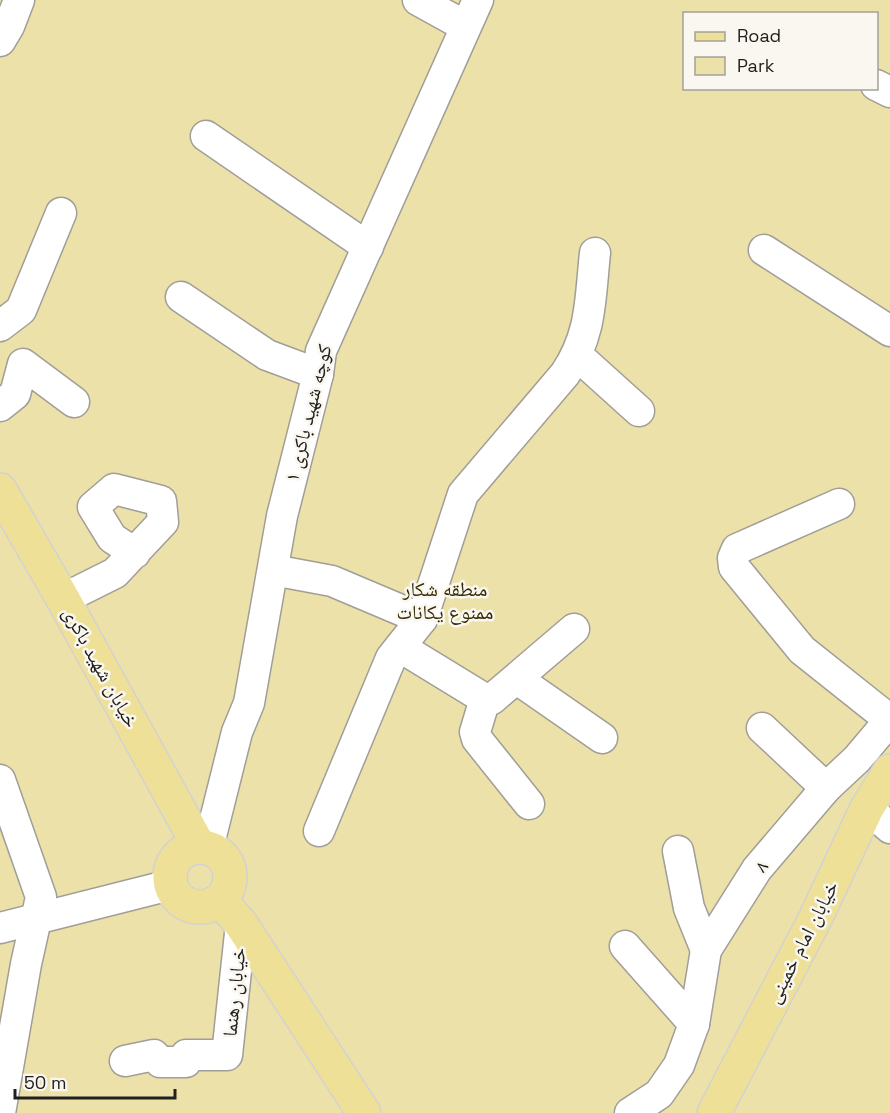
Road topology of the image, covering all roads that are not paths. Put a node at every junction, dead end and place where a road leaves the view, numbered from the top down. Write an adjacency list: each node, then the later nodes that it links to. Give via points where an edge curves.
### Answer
1 (19, 0): 5 (street)
2 (418, 0): 4 (street)
3 (478, 0): 4 (street, کوچه شهید باکری ۱)
4 (465, 26): 8 (street, کوچه شهید باکری ۱)
5 (0, 41)
6 (206, 136): 8 (street)
7 (61, 213): 12 (street, via 21,310)
8 (368, 247): 15 (street, کوچه شهید باکری ۱, via 321,351)
9 (764, 250): 13 (street)
10 (595, 253): 14 (street, via 585,338)
11 (181, 297): 15 (street, via 267,355)
12 (0, 326)
13 (890, 330)
14 (578, 356): 18 (street); 24 (street, via 463,494)
15 (318, 374): 22 (street, کوچه شهید باکری ۱, via 282,516)
16 (74, 402): 17 (street, via 23,364 15,394)
17 (0, 406)
18 (639, 411)
19 (0, 490): 23 (main road, خیابان شهید باکری)
20 (839, 504): 29 (street, via 737,549 734,567 802,650)
21 (135, 553): 23 (street, via 115,573)
22 (273, 570): 24 (street, via 332,581); 38 (street, کوچه شهید باکری ۱, via 249,703)
23 (63, 599): 38 (main road, خیابان شهید باکری)
24 (422, 619): 26 (street)
25 (574, 629): 27 (street)
26 (400, 647): 28 (street); 37 (street, via 391,658)
27 (517, 679): 28 (street, via 498,696); 31 (street)
28 (485, 699): 35 (street, via 475,732 477,739)
29 (890, 720): 34 (street, ۸)
30 (762, 728): 34 (street)
31 (602, 738)
32 (890, 771): 36 (main road, خیابان امام خمینی)
33 (0, 780): 42 (street, via 41,897)
34 (826, 788): 45 (street, ۸, via 757,869)
35 (529, 804)
36 (879, 818): 51 (main road, خیابان امام خمینی, via 816,917)
37 (319, 831)
38 (204, 847): 40 (main road, via 186,850 176,858 170,871); 41 (main road, via 222,856 230,870)
39 (678, 851): 45 (street, via 689,908)
40 (171, 885): 41 (main road, via 176,896 191,905); 42 (street)
41 (230, 912): 47 (street, خیابان رهنما, via 227,1055 186,1055 186,1062 160,1062 154,1055); 49 (main road)
42 (38, 917): 43 (street); 48 (street)
43 (0, 928)
44 (625, 946): 46 (street)
45 (706, 950): 46 (street)
46 (694, 1024): 50 (street, via 679,1065 658,1094)
47 (125, 1061)
48 (0, 1113)
49 (364, 1113)
50 (630, 1113)
51 (714, 1113)

